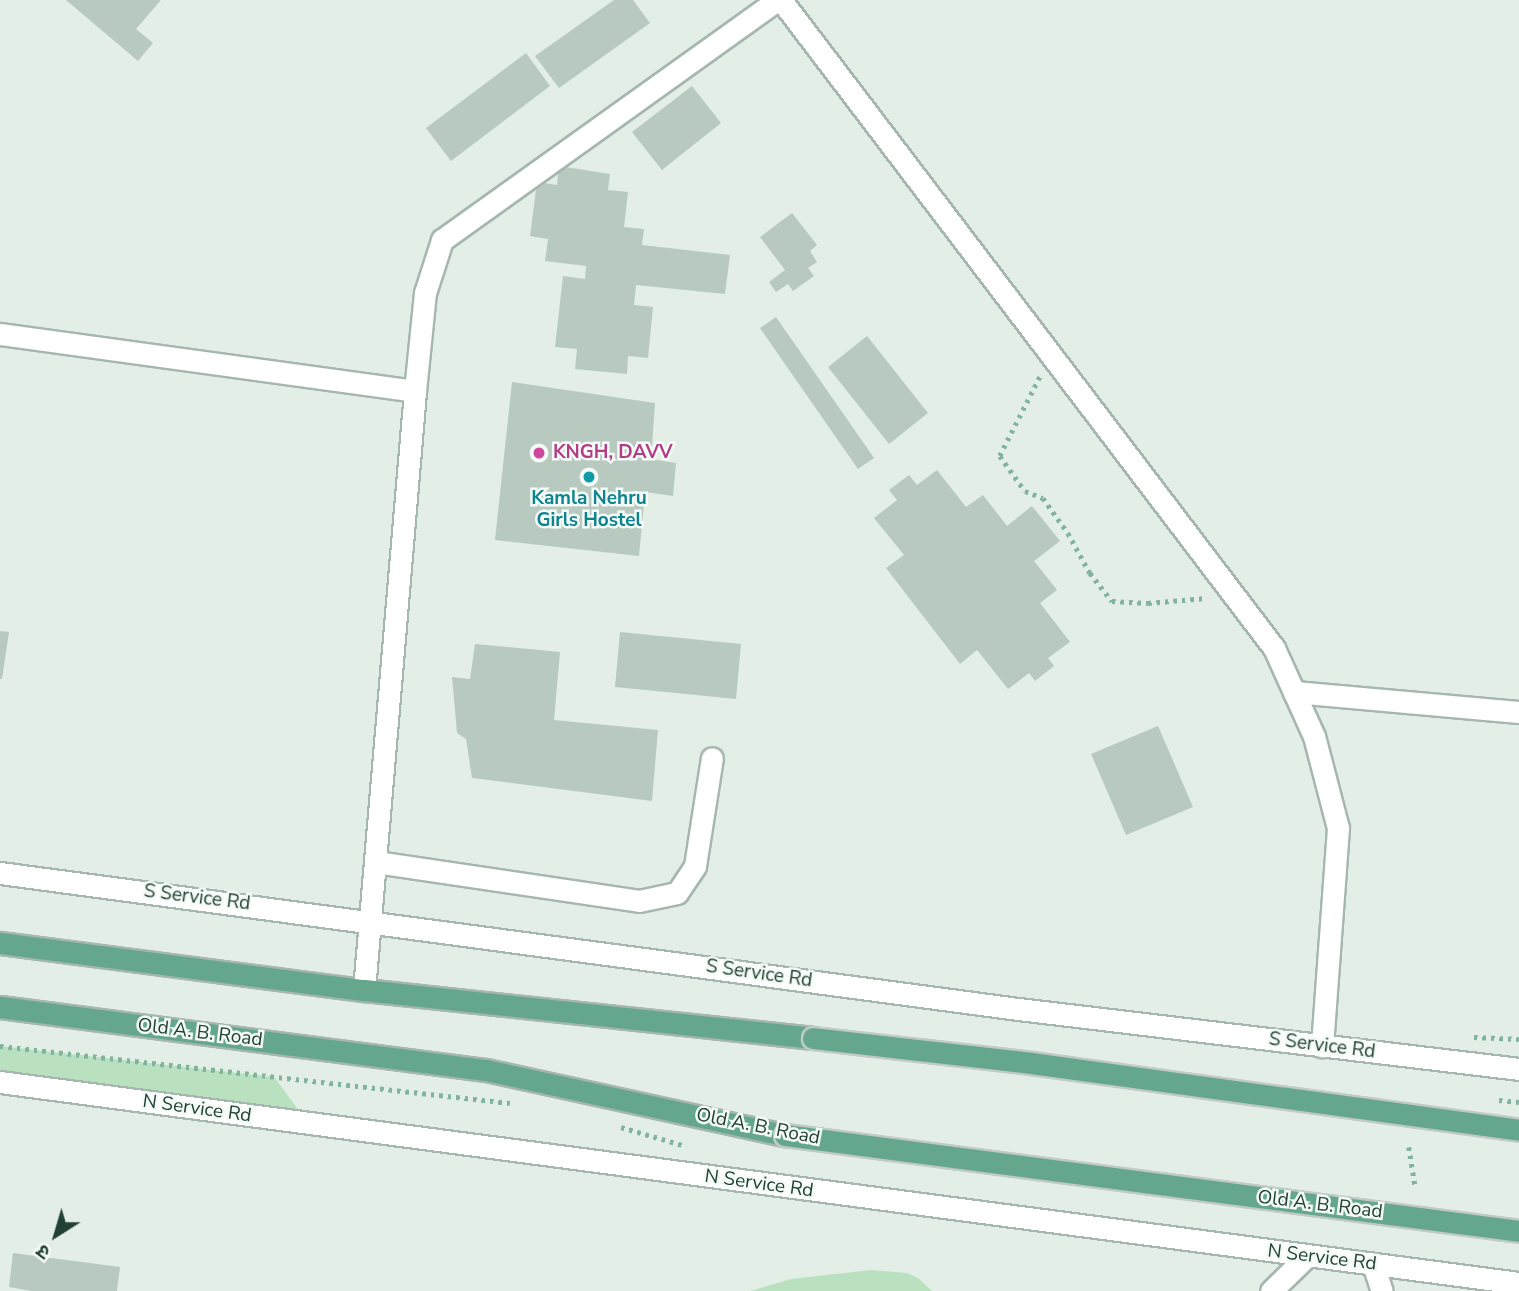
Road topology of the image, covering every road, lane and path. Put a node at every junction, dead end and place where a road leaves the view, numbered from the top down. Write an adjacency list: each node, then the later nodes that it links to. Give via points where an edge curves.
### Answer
1 (779, 0): 3 (street); 4 (street, via 442,240 425,293)
2 (0, 334): 4 (street)
3 (1051, 355): 5 (street); 5 (path, via 1000,456 1025,492 1043,498 1112,601)
4 (415, 391): 9 (street)
5 (1234, 596): 6 (street, via 1274,648)
6 (1294, 692): 7 (street); 15 (street, via 1314,736 1338,828)
7 (1519, 712)
8 (712, 758): 9 (street, via 695,866 677,893 639,901)
9 (376, 862): 11 (street)
10 (0, 873): 11 (street, S Service Rd)
11 (371, 921): 13 (street); 15 (street, S Service Rd, via 1010,1009)
12 (0, 943): 13 (main road)
13 (364, 990): 18 (main road, bridge, via 1031,1063)
14 (0, 1007): 21 (main road, Old A. B. Road, bridge, via 486,1070 785,1135)
15 (1322, 1046): 16 (street, S Service Rd)
16 (1519, 1069)
17 (0, 1082): 22 (street, N Service Rd)
18 (1519, 1130)
19 (1409, 1147): 20 (path)
20 (1415, 1186)
21 (1519, 1231)
22 (1307, 1256): 23 (street, N Service Rd); 25 (street)
23 (1373, 1264): 24 (street, N Service Rd); 26 (street)
24 (1519, 1283)
25 (1271, 1291)
26 (1382, 1291)

